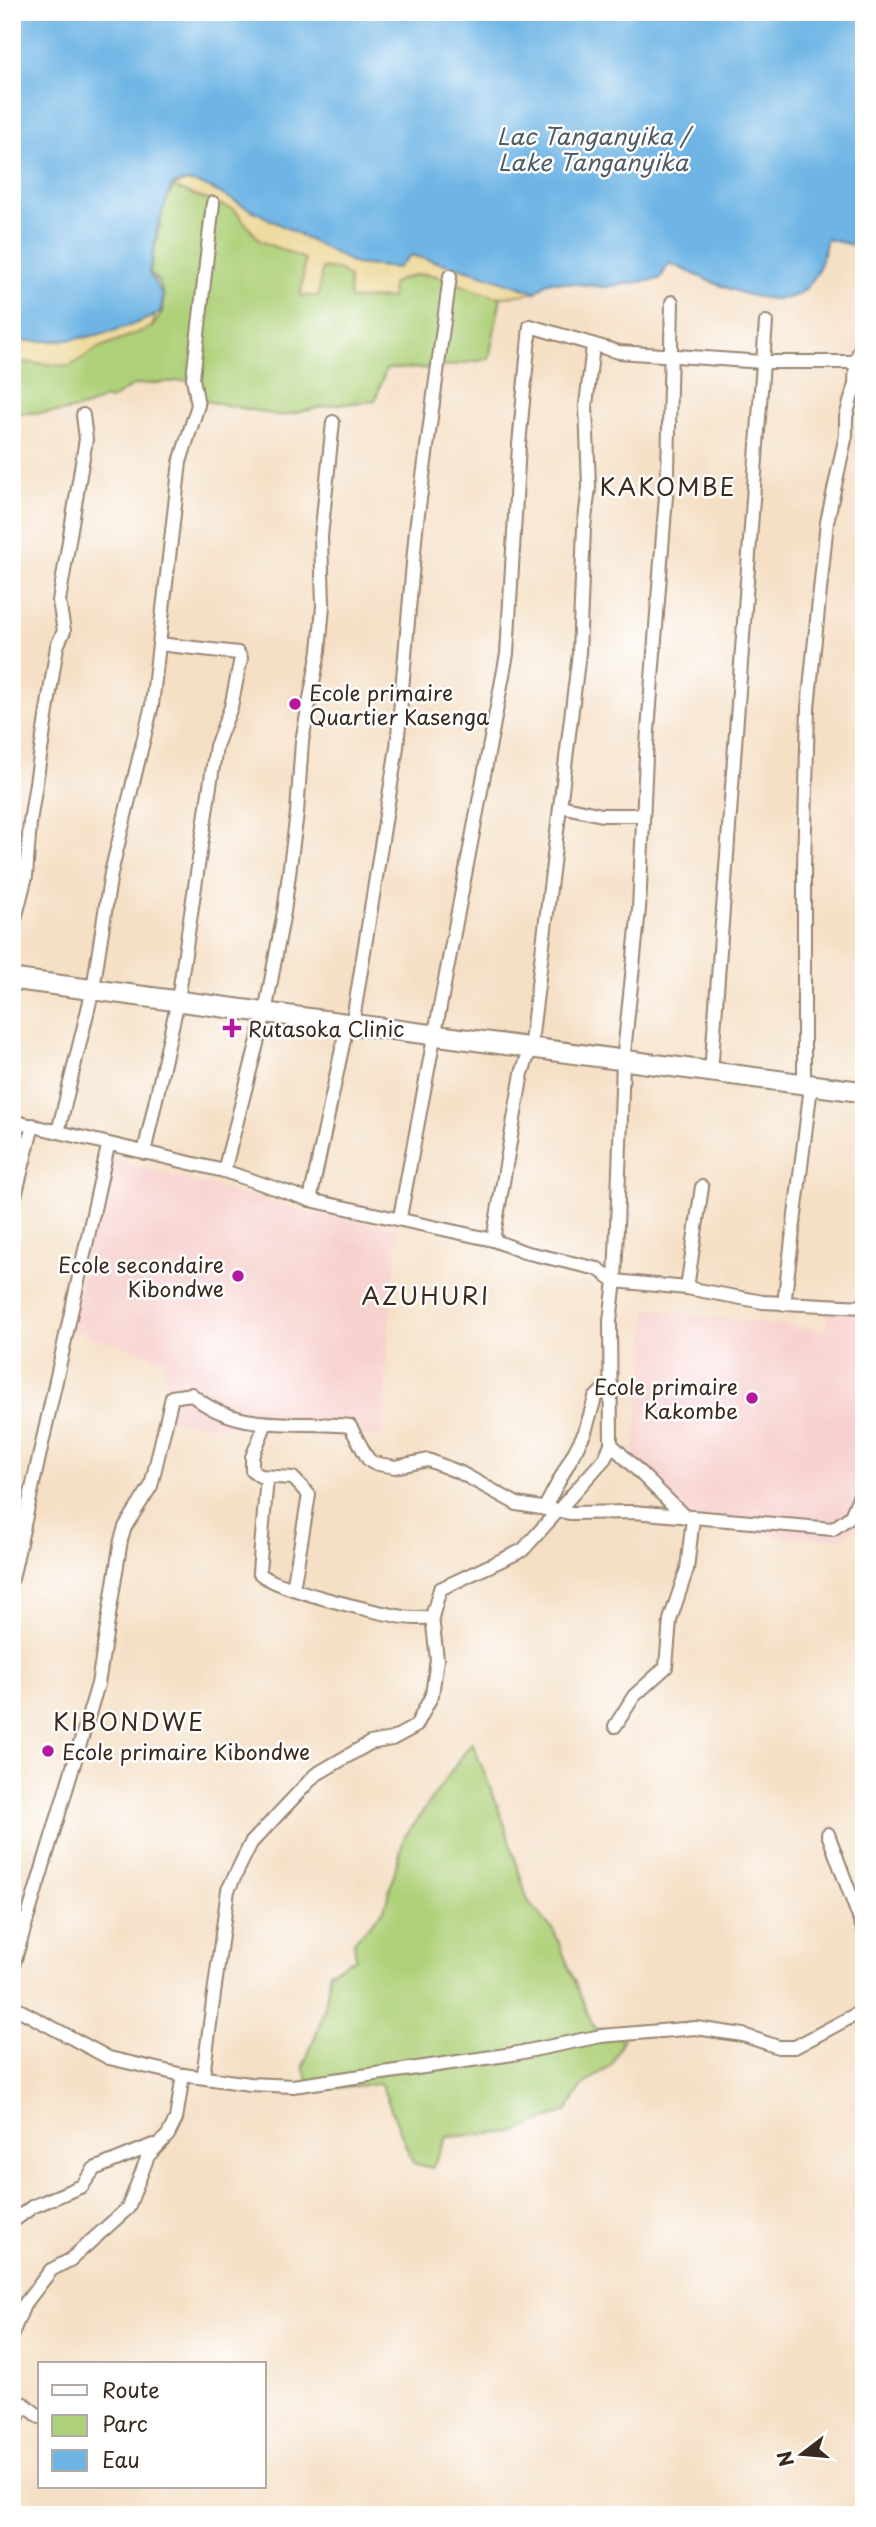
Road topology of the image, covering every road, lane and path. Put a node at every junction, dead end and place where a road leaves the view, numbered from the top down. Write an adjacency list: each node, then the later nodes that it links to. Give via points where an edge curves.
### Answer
1 (213, 204): 12 (street, via 193,378 198,405 180,462)
2 (450, 276): 20 (street, via 416,530 397,747)
3 (672, 302): 7 (street)
4 (766, 321): 9 (street)
5 (864, 339): 8 (street)
6 (593, 346): 7 (street); 13 (street, via 586,405 589,487 581,625); 21 (street, via 530,326 507,654)
7 (670, 356): 9 (street); 14 (street, via 668,470)
8 (860, 361): 9 (street); 25 (street, via 827,522 808,708 804,867)
9 (764, 362): 24 (street)
10 (83, 415): 15 (street, via 86,439 60,601 64,631 57,646 26,876)
11 (334, 422): 19 (street, via 321,537 323,606 316,678 302,741 284,912)
12 (159, 644): 17 (street, via 152,705 111,873); 18 (street, via 238,653 241,658 231,707 216,746)
13 (561, 806): 14 (street, via 602,815); 22 (street)
14 (642, 815): 23 (street, via 638,921)
15 (12, 931)
16 (12, 979): 17 (highway)
17 (93, 989): 18 (highway); 29 (street)
18 (178, 1000): 19 (highway); 31 (street)
19 (265, 1013): 20 (highway); 32 (street)
20 (349, 1025): 21 (highway); 34 (street)
21 (436, 1037): 22 (highway); 36 (street)
22 (530, 1050): 23 (highway); 37 (street)
23 (623, 1062): 24 (highway); 38 (street)
24 (711, 1073): 25 (highway)
25 (808, 1086): 26 (highway); 40 (street)
26 (864, 1092)
27 (12, 1121): 28 (street)
28 (33, 1125): 29 (street); 35 (street)
29 (58, 1132): 30 (street)
30 (108, 1146): 31 (street); 49 (street)
31 (144, 1153): 32 (street)
32 (224, 1171): 34 (street)
33 (702, 1187): 39 (street)
34 (310, 1200): 36 (street)
35 (12, 1208)
36 (400, 1217): 37 (street)
37 (493, 1240): 38 (street, via 524,1252 590,1266)
38 (615, 1281): 39 (street); 42 (street)
39 (687, 1288): 40 (street)
40 (784, 1304): 41 (street)
41 (864, 1307)
42 (610, 1384): 44 (street); 47 (street, via 595,1398)
43 (267, 1423): 45 (street, via 250,1463 254,1472); 47 (street, via 350,1426 373,1463 395,1467 428,1460 461,1473 498,1496); 55 (street, via 230,1418 191,1394 172,1396 151,1486 121,1540 98,1684)
44 (611, 1444): 47 (street, via 605,1458); 48 (street)
45 (267, 1477): 50 (street, via 259,1574); 50 (street, via 293,1478 309,1495)
46 (864, 1485): 48 (street, via 851,1517 833,1529)
47 (550, 1510): 48 (street); 51 (street, via 523,1550 440,1589)
48 (689, 1517): 52 (street, via 691,1550 670,1620 666,1667 634,1696)
49 (12, 1579)
50 (293, 1589): 51 (street, via 404,1617)
51 (432, 1617): 59 (street, via 437,1659 432,1695 416,1726 392,1740 370,1743 316,1775 251,1843 228,1890)
52 (615, 1726)
53 (828, 1834): 54 (street)
54 (864, 1931)
55 (12, 1969)
56 (12, 2006): 58 (street, via 109,2058)
57 (864, 2010): 59 (street, via 795,2048 696,2028 601,2036 513,2054 292,2086)
58 (183, 2075): 59 (street); 60 (street, via 176,2119)
59 (204, 2076)
60 (168, 2135): 61 (street, via 143,2151 94,2169 82,2186 32,2207); 62 (street, via 148,2156 128,2208 70,2260 51,2270 24,2305)
61 (12, 2222)
62 (12, 2334)
63 (12, 2415): 64 (street, via 18,2417 24,2404)
64 (38, 2415)

